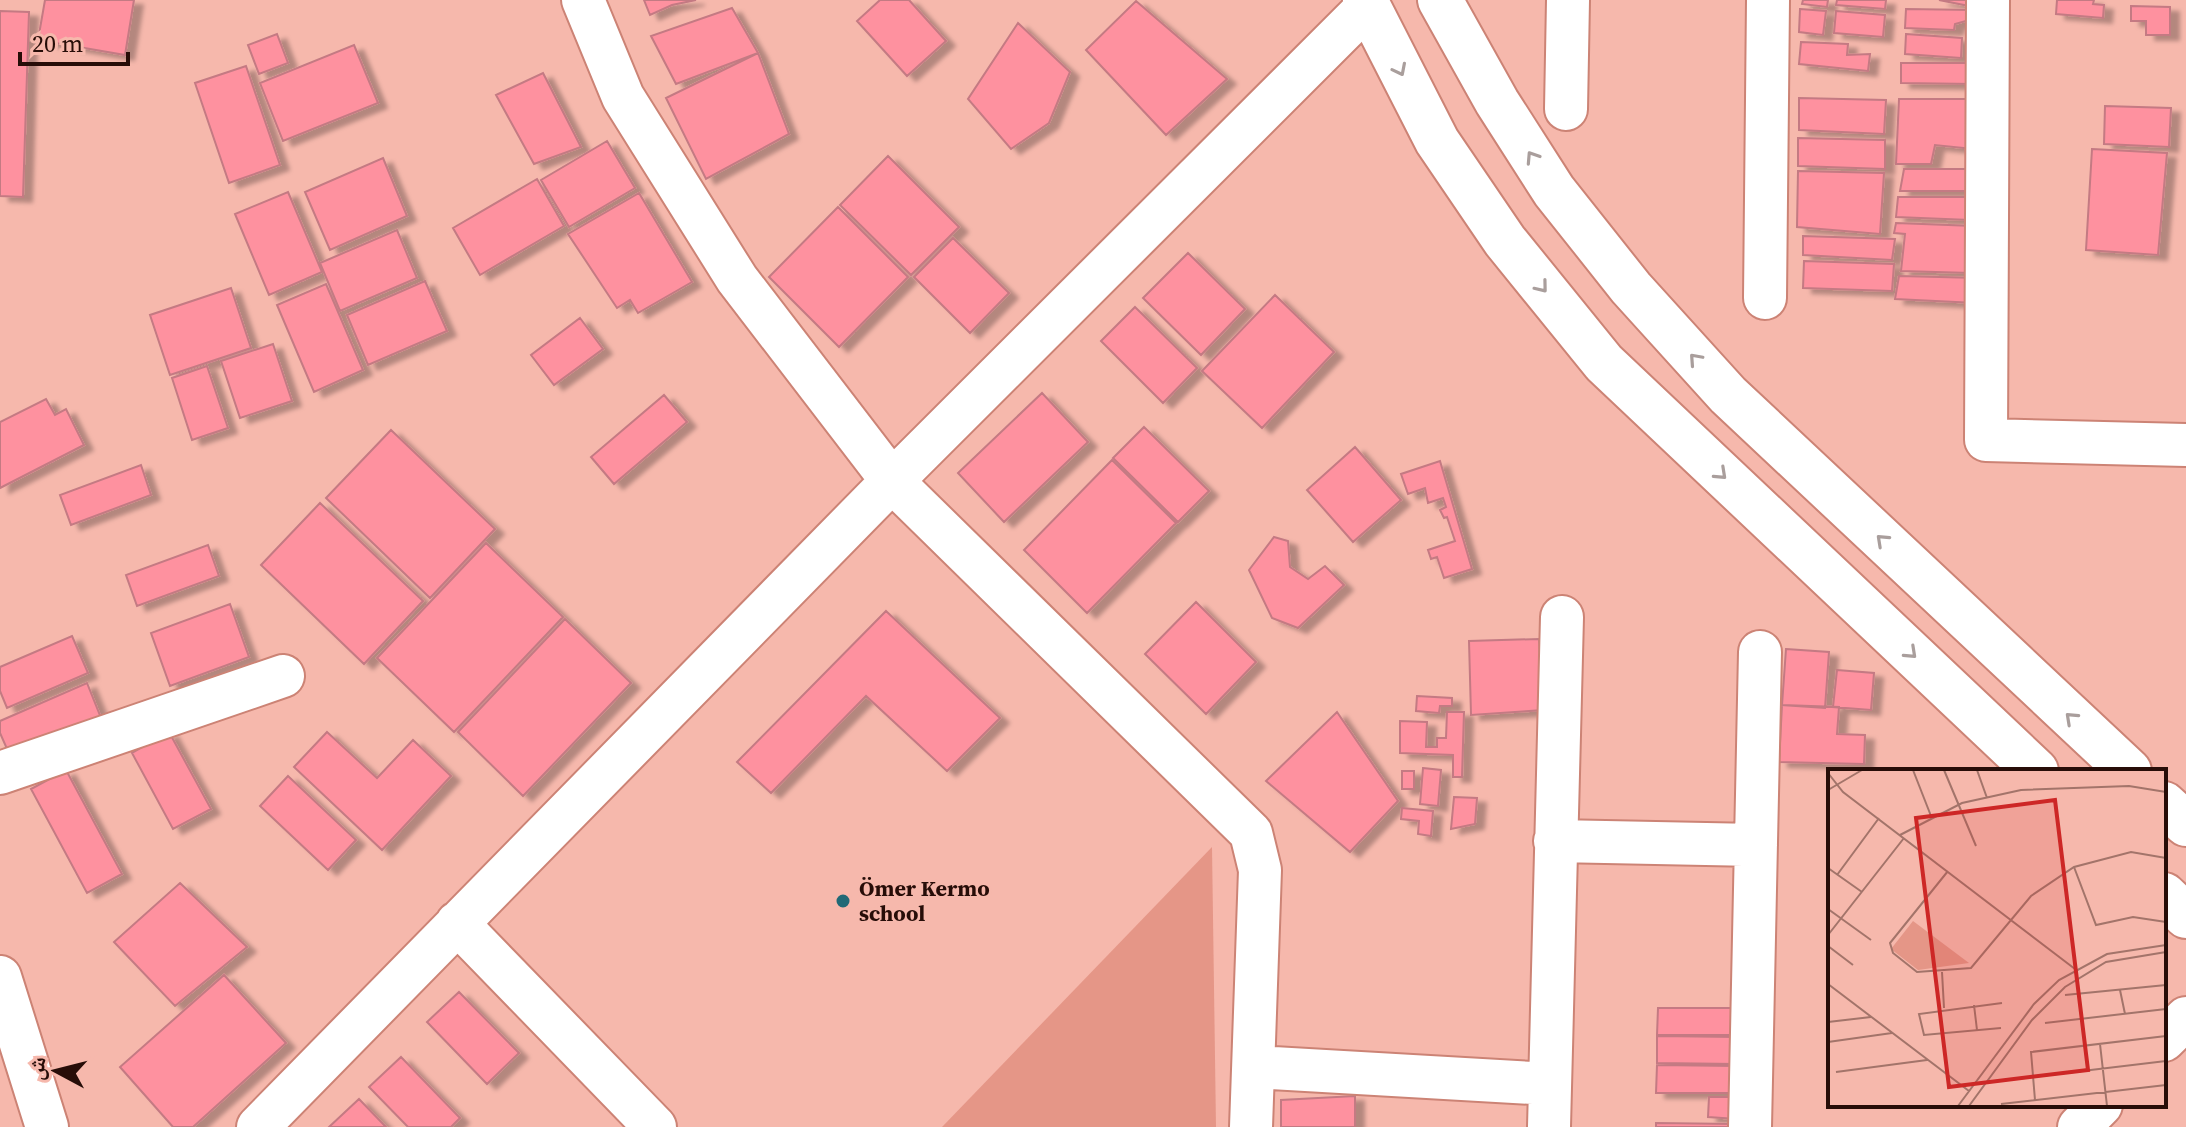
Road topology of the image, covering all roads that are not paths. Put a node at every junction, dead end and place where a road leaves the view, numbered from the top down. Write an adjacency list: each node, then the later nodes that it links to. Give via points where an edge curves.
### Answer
1 (583, 0): 10 (street, via 623,97 737,279)
2 (1440, 0): 15 (street, one-way to 2, via 1728,395 1631,288 1554,191)
3 (1568, 0): 7 (street)
4 (1768, 0): 8 (street)
5 (1988, 0): 9 (street, via 1986,440)
6 (1367, 3): 10 (street); 14 (street, one-way to 14, via 1437,141 1505,241 1604,363)
7 (1566, 109)
8 (1765, 298)
9 (2186, 445)
10 (892, 481): 23 (street); 27 (street, via 1251,833 1260,870)
11 (1562, 617): 19 (street)
12 (1760, 652): 20 (street)
13 (283, 676): 16 (street)
14 (2034, 769)
15 (2127, 769)
16 (0, 773)
17 (2166, 806): 18 (street)
18 (2186, 824)
19 (1555, 841): 20 (street); 28 (street)
20 (1756, 845): 35 (street)
21 (2166, 897): 22 (street)
22 (2186, 916)
23 (457, 923): 31 (street); 32 (street)
24 (2, 993): 30 (street)
25 (2186, 1018): 26 (street)
26 (2166, 1038)
27 (1255, 1067): 28 (street); 33 (street)
28 (1550, 1084): 34 (street)
29 (2099, 1107): 36 (street)
30 (47, 1127)
31 (258, 1127)
32 (655, 1127)
33 (1251, 1127)
34 (1549, 1127)
35 (1750, 1127)
36 (2079, 1127)

